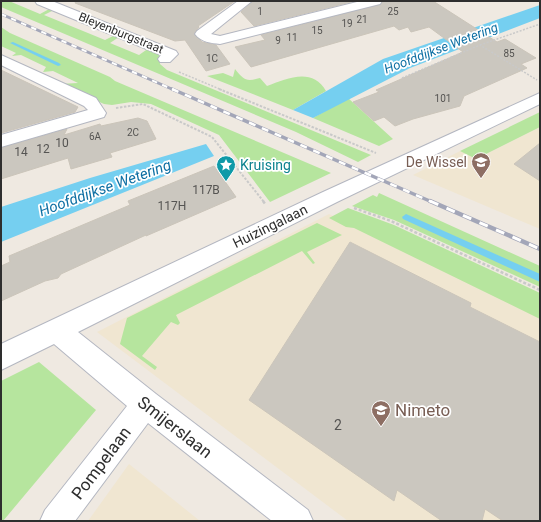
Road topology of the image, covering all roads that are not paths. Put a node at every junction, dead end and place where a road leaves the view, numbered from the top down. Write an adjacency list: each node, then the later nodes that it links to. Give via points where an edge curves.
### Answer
1 (41, 1): 5 (street, Bleyenburgstraat)
2 (73, 1): 5 (street)
3 (246, 1): 4 (street, via 202,34 220,40)
4 (376, 1)
5 (59, 8): 7 (street, Bleyenburgstraat, via 170,54)
6 (1, 58): 9 (street, via 90,102 98,113)
7 (165, 59)
8 (540, 98): 10 (street, Huizingalaan)
9 (1, 141)
10 (56, 330): 11 (street, Huizingalaan); 12 (street, Smijerslaan)
11 (1, 357)
12 (146, 404): 13 (street, Pompelaan); 14 (street, Smijerslaan)
13 (56, 521)
14 (297, 521)

